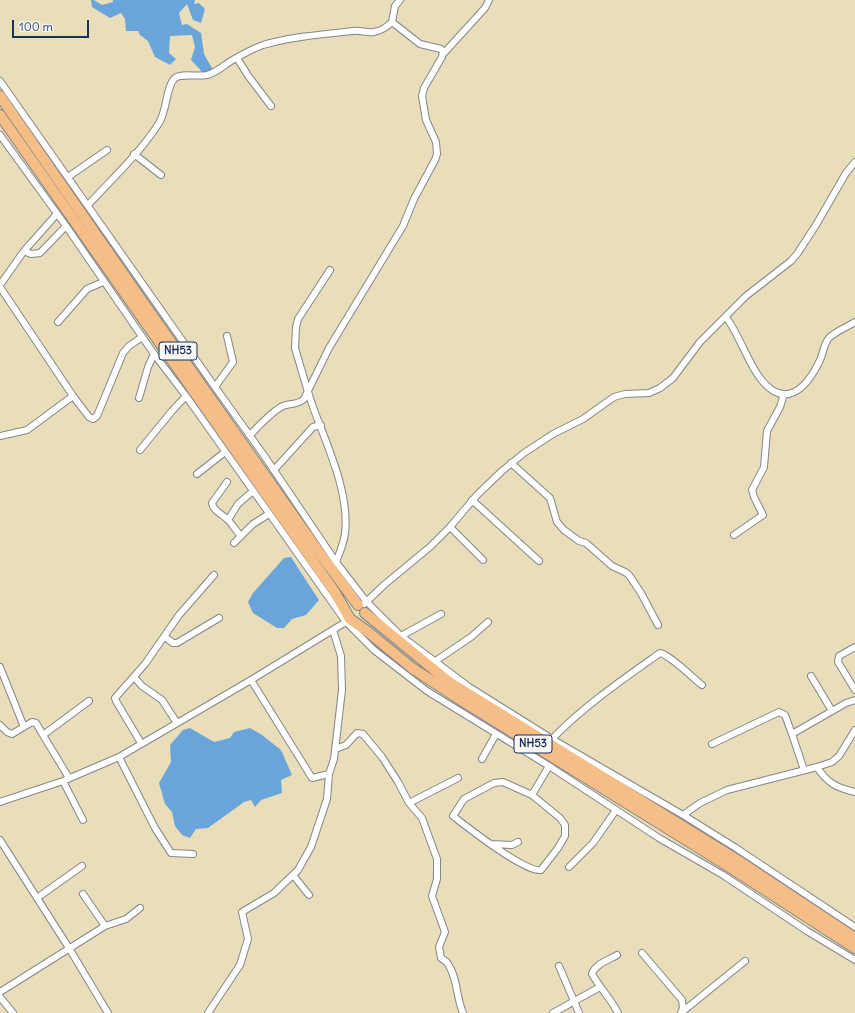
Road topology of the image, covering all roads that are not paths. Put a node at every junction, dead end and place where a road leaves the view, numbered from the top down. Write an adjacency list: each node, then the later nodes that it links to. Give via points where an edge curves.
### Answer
1 (400, 0): 3 (street, via 395,6)
2 (489, 0): 4 (street, via 485,8)
3 (392, 22): 4 (street, via 420,44 441,48); 5 (street, via 373,32 352,31 290,39 263,46)
4 (444, 54): 30 (street, via 422,96 426,120 436,142 435,160 403,226 329,348)
5 (237, 58): 8 (street); 12 (street, via 208,75 175,78 169,88 163,117)
6 (0, 81): 15 (street)
7 (0, 96): 56 (highway, NH53, via 316,548)
8 (271, 106)
9 (0, 115): 59 (highway, NH53, via 334,591)
10 (0, 135): 17 (street)
11 (107, 150): 15 (street)
12 (134, 154): 14 (street); 16 (street)
13 (855, 162): 23 (street, via 797,254 746,296)
14 (161, 176)
15 (68, 177): 16 (street)
16 (88, 205): 29 (street)
17 (56, 214): 18 (street); 19 (street)
18 (66, 226): 19 (street, via 40,253); 21 (street)
19 (24, 251): 22 (street)
20 (330, 270): 30 (street, via 297,323 295,348)
21 (103, 282): 24 (street, via 87,289); 27 (street)
22 (0, 286): 32 (street)
23 (726, 317): 31 (street, via 760,378 768,387); 40 (street, via 700,342 678,373 660,388 649,393 614,397)
24 (58, 322)
25 (855, 322): 31 (street, via 828,340 814,372 803,386 795,393)
26 (227, 336): 29 (street, via 233,362)
27 (142, 337): 28 (street); 32 (street, via 123,353 97,416 93,419 89,417)
28 (154, 354): 33 (street); 34 (street)
29 (215, 387): 36 (street)
30 (308, 392): 35 (street); 36 (street, via 297,404 282,406)
31 (784, 394): 49 (street, via 767,431 764,467 752,490 763,515)
32 (73, 396): 37 (street, via 27,430)
33 (186, 396): 38 (street); 39 (street)
34 (139, 398)
35 (320, 426): 41 (street, via 313,427); 54 (street, via 336,470 346,515 343,546)
36 (250, 435): 41 (street)
37 (0, 436)
38 (140, 450)
39 (225, 452): 42 (street); 44 (street)
40 (511, 463): 45 (street); 61 (street, via 550,498 557,522 564,530 586,543 612,566 628,575)
41 (274, 470): 54 (street)
42 (196, 474)
43 (227, 482): 47 (street, via 212,503 214,509)
44 (253, 491): 46 (street); 47 (street, via 238,504)
45 (472, 500): 48 (street); 53 (street)
46 (269, 514): 50 (street, via 253,524); 59 (street)
47 (228, 520): 50 (street)
48 (450, 527): 52 (street); 56 (street)
49 (734, 535)
50 (241, 536): 51 (street)
51 (234, 543)
52 (483, 560)
53 (539, 561)
54 (336, 562): 56 (street)
55 (214, 575): 64 (street)
56 (363, 606): 59 (highway, via 352,607); 59 (highway, via 363,619); 63 (street); 106 (highway, NH53, via 449,682)
57 (441, 614): 63 (street)
58 (219, 618): 64 (street, via 177,643)
59 (350, 619): 62 (street); 81 (street, via 374,650 426,691); 106 (highway, NH53, via 412,668 449,692)
60 (488, 622): 66 (street)
61 (658, 625)
62 (333, 630): 70 (street); 87 (street, via 341,656 342,690)
63 (401, 636): 66 (street)
64 (165, 637): 69 (street)
65 (855, 647): 71 (street, via 839,656 837,660)
66 (434, 662): 84 (street)
67 (0, 667): 79 (street)
68 (811, 676): 76 (street)
69 (134, 677): 77 (street, via 162,700); 85 (street, via 115,698)
70 (251, 680): 77 (street); 93 (street, via 312,778)
71 (853, 683): 73 (street)
72 (702, 685): 84 (street, via 672,659 660,653 601,695)
73 (855, 690)
74 (855, 700): 76 (street)
75 (89, 701): 83 (street)
76 (832, 711): 82 (street)
77 (177, 723): 85 (street)
78 (0, 725): 79 (street, via 12,734)
79 (24, 727): 83 (street, via 30,722 36,723)
80 (855, 730): 91 (street, via 839,756 832,762)
81 (496, 734): 89 (street); 90 (street)
82 (792, 734): 86 (street, via 785,715 779,712); 92 (street)
83 (43, 735): 95 (street)
84 (552, 740): 101 (street)
85 (141, 743): 88 (street)
86 (712, 744)
87 (335, 749): 93 (street); 99 (street, via 346,745 356,733 363,734 382,757)
88 (119, 757): 95 (street); 107 (street, via 155,828 171,852)
89 (482, 759)
90 (549, 766): 97 (street); 100 (street)
91 (817, 767): 92 (street); 96 (street, via 832,784)
92 (804, 770): 101 (street, via 727,790 700,803)
93 (330, 774): 111 (street, via 327,799 311,847)
94 (458, 778): 99 (street)
95 (66, 780): 98 (street); 102 (street)
96 (855, 792)
97 (532, 794): 105 (street, via 503,782 494,782 464,799 453,816); 105 (street, via 560,818 566,830 558,848 541,870 533,870)
98 (0, 802)
99 (409, 803): 134 (street, via 422,818 437,858 437,878 432,896 445,932 439,947 440,958 448,963)
100 (616, 810): 110 (street, via 593,843); 123 (street)
101 (683, 815): 106 (street)
102 (83, 820)
103 (0, 840): 114 (street)
104 (518, 842): 105 (street, via 512,845)
105 (490, 844)
106 (719, 850): 108 (highway, NH53)
107 (193, 854)
108 (733, 857): 117 (street); 118 (highway, NH53); 120 (highway, NH53)
109 (82, 866): 114 (street)
110 (570, 867)
111 (293, 875): 113 (street); 133 (street, via 274,893 242,912 248,939 240,965)
112 (83, 894): 116 (street)
113 (309, 895)
114 (37, 898): 119 (street)
115 (140, 908): 116 (street, via 126,919)
116 (105, 926): 119 (street)
117 (855, 927)
118 (855, 938)
119 (69, 948): 127 (street); 132 (street)
120 (855, 948)
121 (642, 953): 130 (street, via 682,1000)
122 (617, 955): 126 (street, via 594,969 592,974)
123 (855, 960)
124 (745, 961): 130 (street)
125 (559, 966): 129 (street)
126 (600, 987): 129 (street); 137 (street, via 613,1002)
127 (0, 992)
128 (0, 997): 131 (street)
129 (574, 1002): 135 (street); 136 (street)
130 (682, 1012)
131 (13, 1013)
132 (108, 1013)
133 (208, 1013)
134 (463, 1013)
135 (553, 1013)
136 (579, 1013)
137 (618, 1013)

